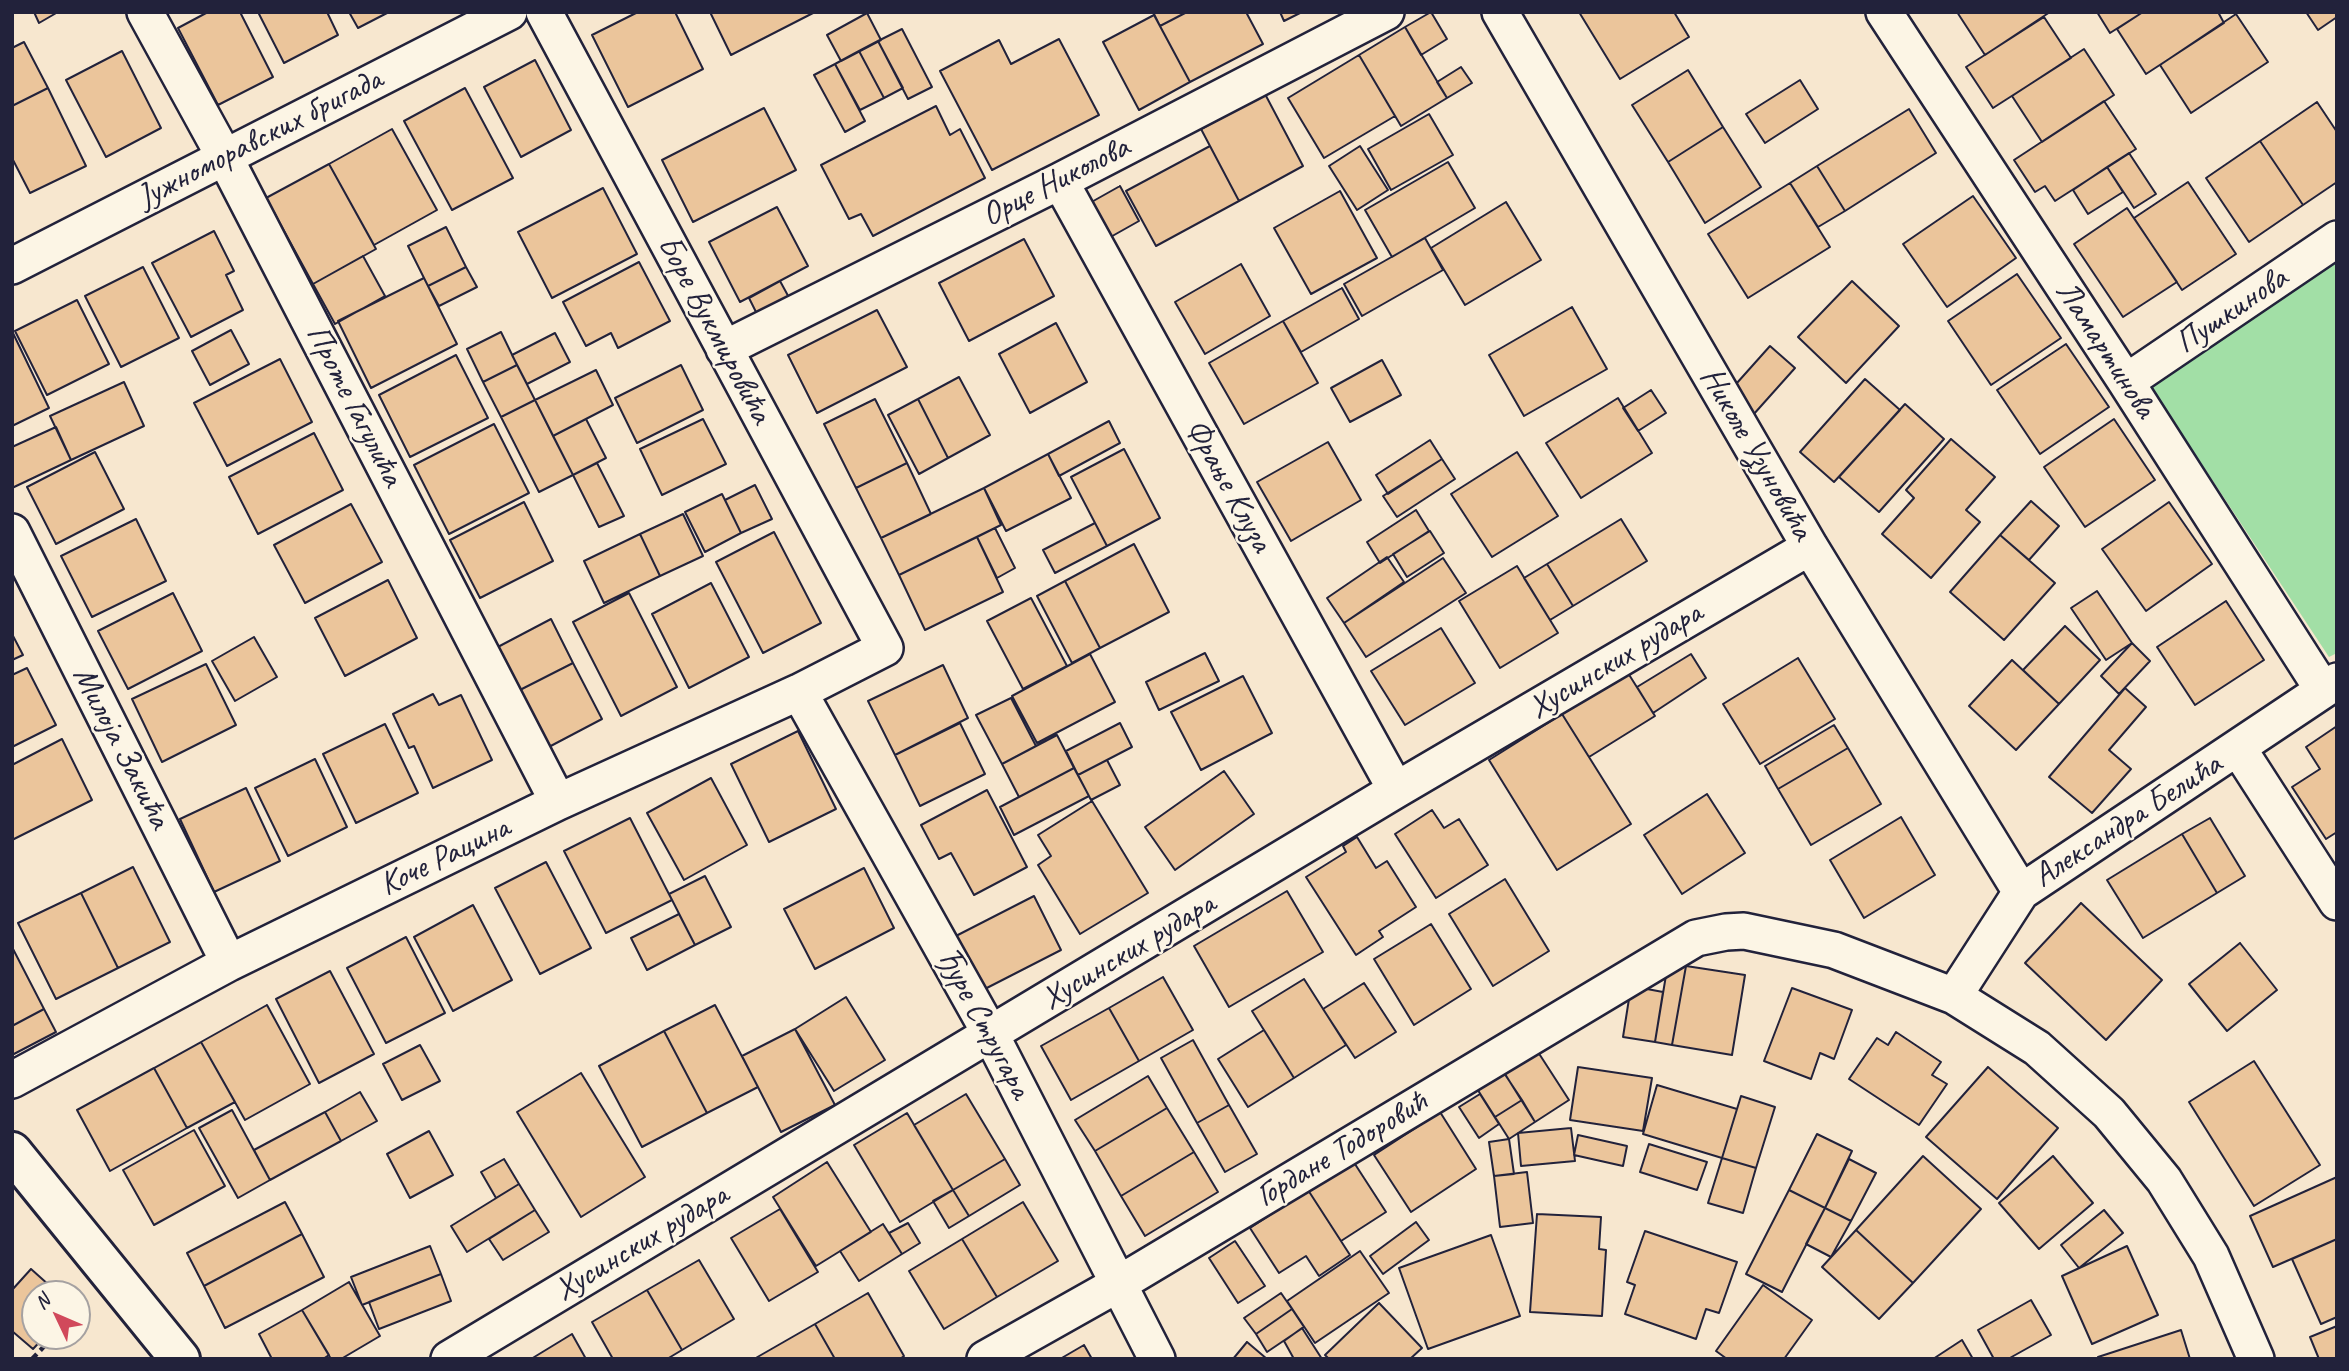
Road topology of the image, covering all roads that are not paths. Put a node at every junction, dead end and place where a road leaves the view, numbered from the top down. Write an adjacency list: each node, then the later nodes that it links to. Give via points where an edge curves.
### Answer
1 (145, 12): 7 (street, Проте Гагулића)
2 (509, 12): 7 (street, Јужноморавских бригада)
3 (544, 12): 11 (street, Боре Вукмировића)
4 (1386, 12): 8 (street, Орце Николова)
5 (1500, 12): 14 (street, Николе Узуновића)
6 (1884, 12): 12 (street, Ламартинова)
7 (225, 156): 10 (street, Јужноморавских бригада); 20 (street, Проте Гагулића)
8 (1059, 181): 11 (street, Орце Николова); 19 (street, Фрање Клуза)
9 (2337, 239): 12 (street, Пушкинова)
10 (12, 266)
11 (724, 349): 15 (street, Боре Вукмировића)
12 (2126, 382): 16 (street, Ламартинова)
13 (12, 532): 23 (street, Милоја Закића)
14 (1810, 547): 19 (street, Хусинских рудара); 21 (street, Николе Узуновића)
15 (885, 648): 17 (street, Коче Рацина)
16 (2330, 685): 18 (street, Александра Белића)
17 (799, 692): 20 (street, Коче Рацина); 25 (street, Ђуре Стругара)
18 (2238, 748): 21 (street, Александра Белића); 22 (street)
19 (1396, 790): 25 (street, Хусинских рудара)
20 (558, 802): 23 (street, Коче Рацина)
21 (2021, 892): 24 (street, Александра Белића)
22 (2337, 902)
23 (229, 963): 26 (street, Коче Рацина)
24 (1954, 996): 28 (street, Гордане Тодоровић, via 1833,950 1772,936 1735,932 1696,938); 33 (street, via 2037,1048 2109,1113 2164,1180 2210,1256)
25 (991, 1035): 28 (street, Ђуре Стругара); 30 (street, Хусинских рудара)
26 (12, 1080)
27 (12, 1152): 29 (street)
28 (1120, 1283): 31 (street, Гордане Тодоровић); 32 (street, Ђуре Стругара)
29 (180, 1359)
30 (449, 1359)
31 (985, 1359)
32 (1157, 1359)
33 (2256, 1359)

